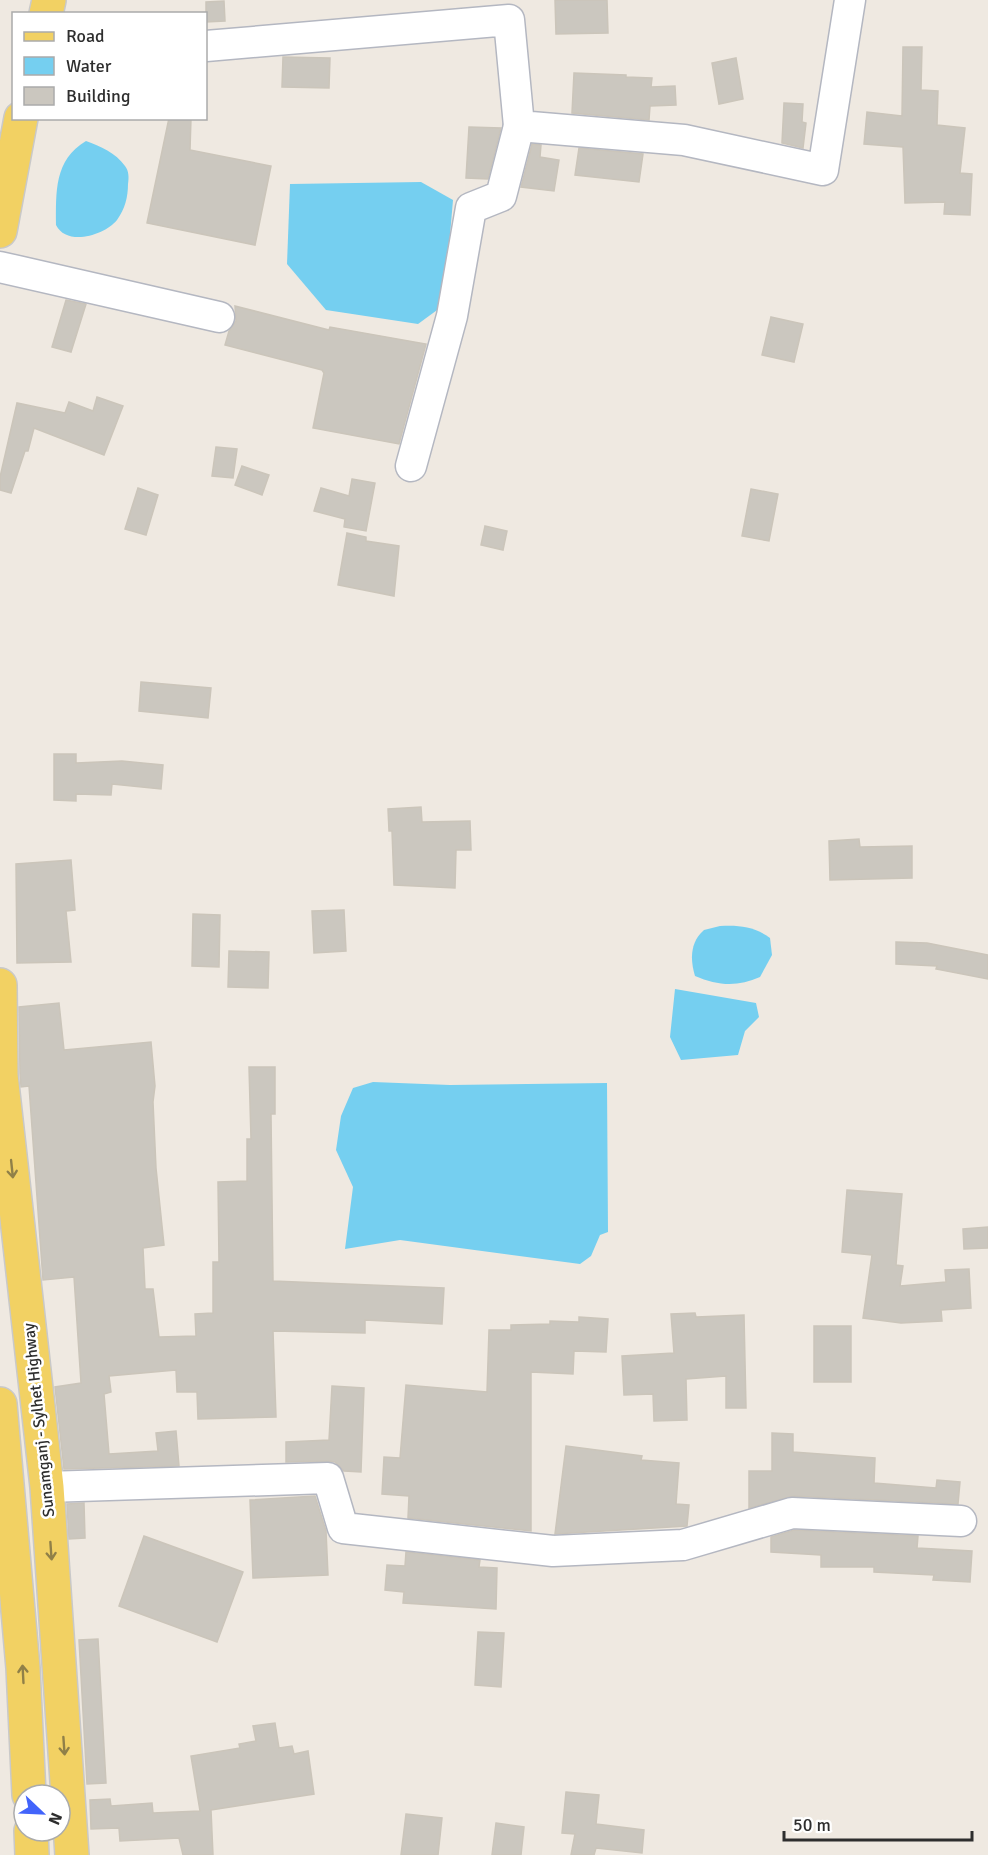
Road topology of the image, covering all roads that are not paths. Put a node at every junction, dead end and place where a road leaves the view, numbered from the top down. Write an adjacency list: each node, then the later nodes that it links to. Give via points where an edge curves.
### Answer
1 (850, 0): 4 (street, via 823,170 684,140)
2 (207, 46): 4 (street, via 509,20)
3 (21, 120): 5 (main road)
4 (519, 126): 8 (street, via 501,196 471,208 452,316)
5 (0, 231)
6 (0, 267): 7 (street)
7 (219, 317)
8 (411, 466)
9 (0, 985): 11 (main road, Sunamganj - Sylhet Highway, one-way to 11, via 1,1075)
10 (0, 1404): 13 (main road, one-way to 10, via 23,1668)
11 (47, 1487): 12 (street, via 328,1478 343,1528 553,1551 683,1545 792,1513); 14 (main road, Sunamganj - Sylhet Highway, one-way to 14)
12 (961, 1521)
13 (28, 1783)
14 (72, 1855)

